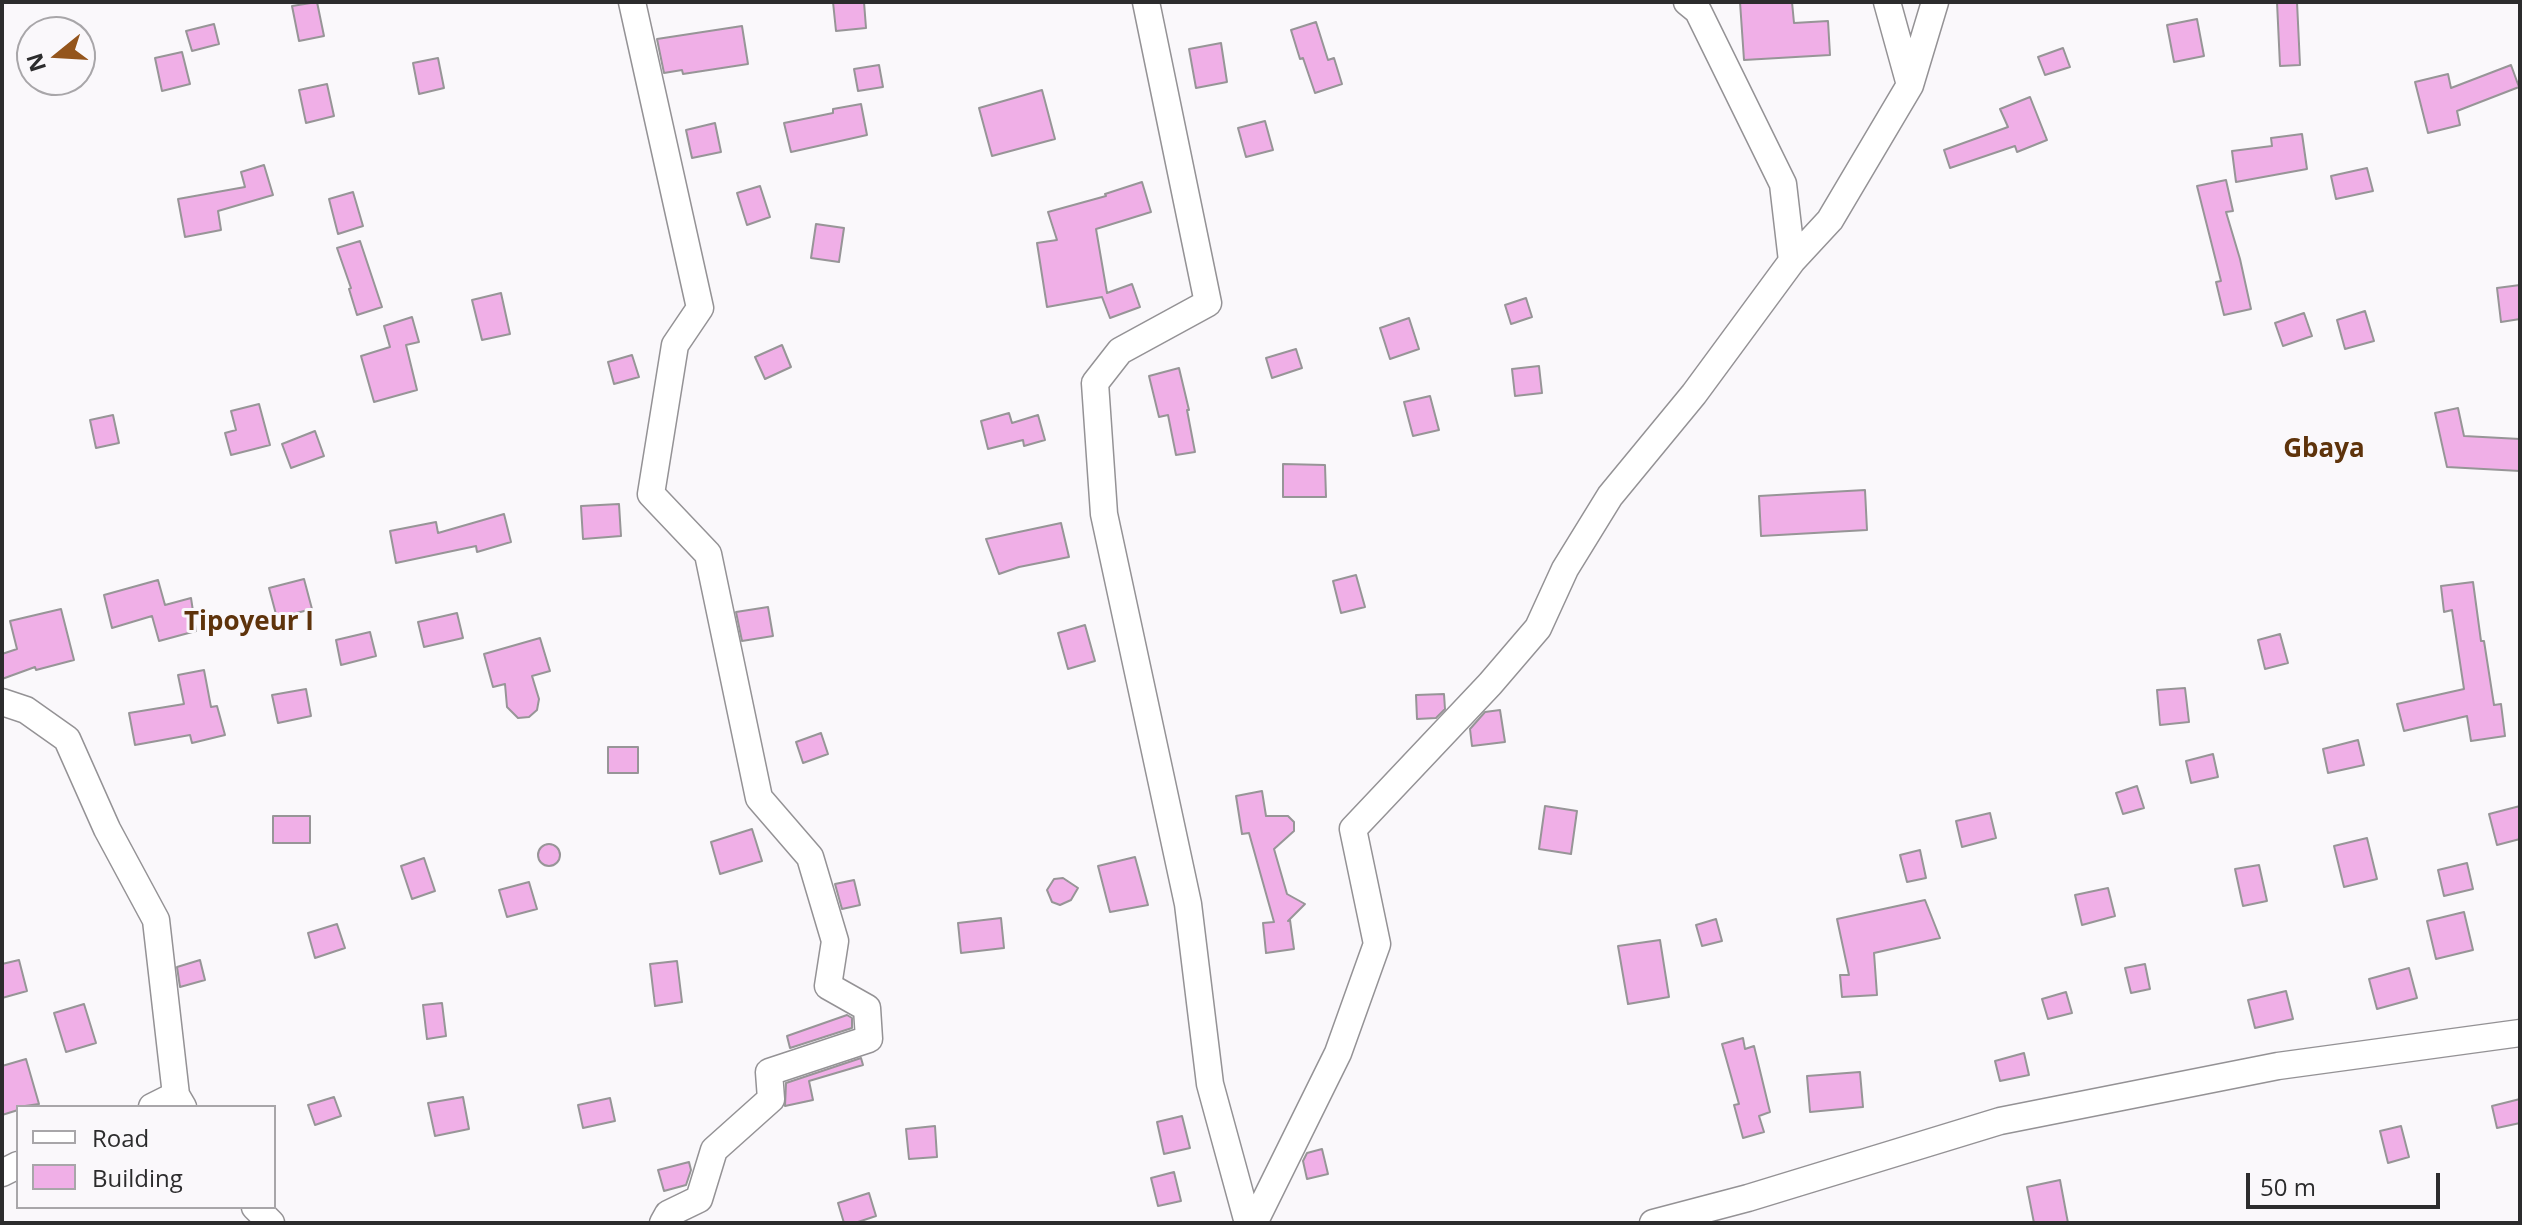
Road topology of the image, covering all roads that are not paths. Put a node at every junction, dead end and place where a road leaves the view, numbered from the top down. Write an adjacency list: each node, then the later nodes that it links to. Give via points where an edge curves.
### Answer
1 (632, 2): 11 (street, via 700,308 675,345 651,494 708,554 759,798 810,857 835,941 828,986 867,1008 869,1039 769,1072 771,1099 714,1150 699,1199 668,1214)
2 (1146, 2): 12 (street, via 1208,303 1120,351 1095,383 1104,514 1188,904 1210,1084)
3 (1687, 2): 7 (street, via 1698,11 1783,184)
4 (1887, 2): 6 (street)
5 (1935, 2): 6 (street)
6 (1910, 85): 7 (street, via 1830,220)
7 (1792, 261): 12 (street, via 1610,496 1565,569 1538,628 1353,829 1377,944 1338,1053)
8 (2, 702): 10 (street, via 26,710 67,739 156,920)
9 (2520, 1033): 13 (street, via 2278,1066 2000,1121)
10 (179, 1101)
11 (663, 1223)
12 (1251, 1223)
13 (1653, 1223)

